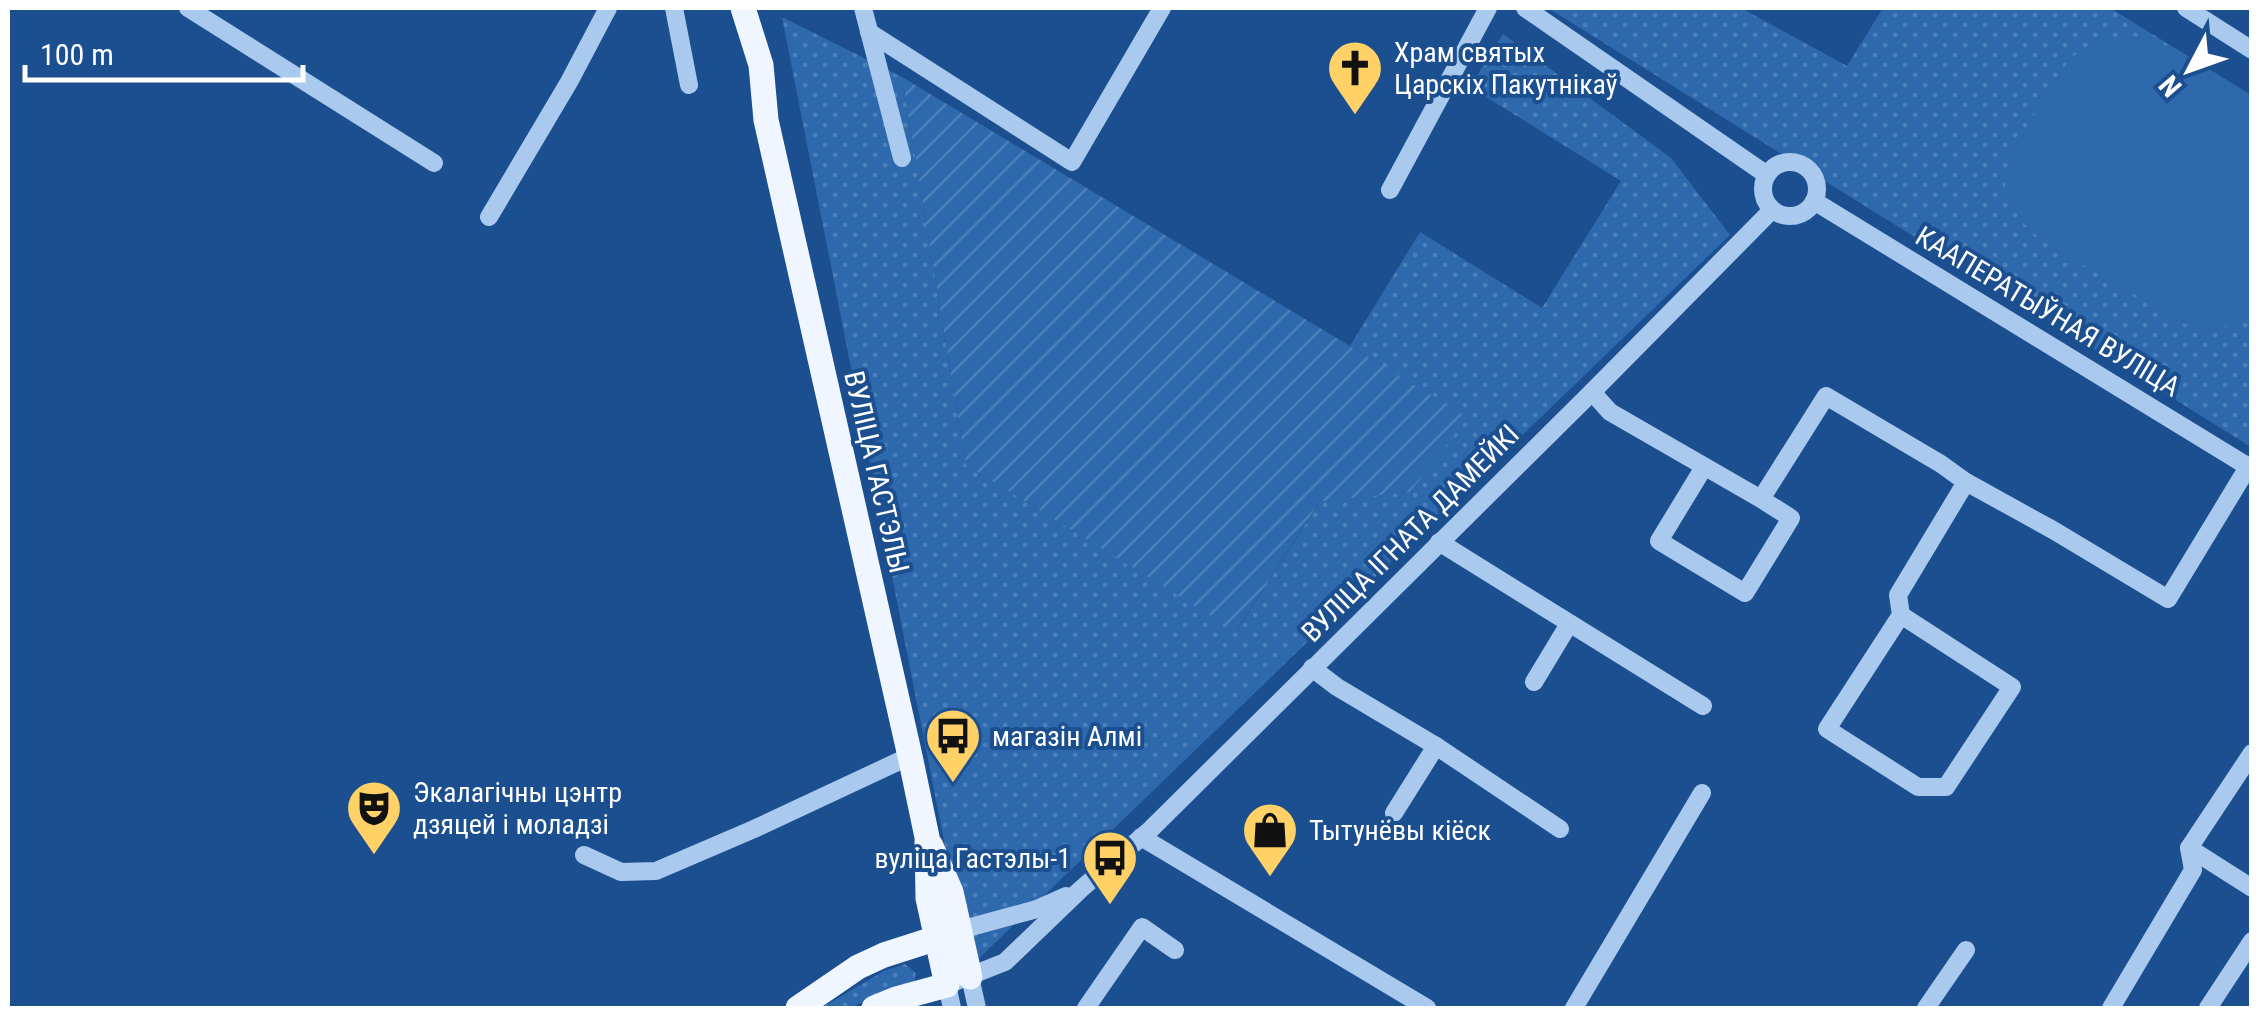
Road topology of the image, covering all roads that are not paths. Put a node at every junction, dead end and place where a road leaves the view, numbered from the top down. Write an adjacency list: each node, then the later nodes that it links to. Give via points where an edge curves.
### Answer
1 (188, 8): 14 (street)
2 (608, 8): 19 (street)
3 (674, 8): 12 (street)
4 (741, 8): 33 (main road, ВУЛІЦА ГАСТЭЛЫ, via 746,68 766,120)
5 (863, 8): 10 (street)
6 (1162, 8): 10 (street, via 1072,162)
7 (1488, 8): 16 (street)
8 (1525, 8): 15 (street)
9 (2186, 8): 11 (street)
10 (869, 32): 13 (street)
11 (2252, 50)
12 (689, 85)
13 (902, 158)
14 (434, 163)
15 (1767, 175): 17 (street, via 1786,162 1808,169 1817,190); 18 (street, via 1762,187)
16 (1390, 190)
17 (1814, 202): 18 (street, via 1795,216); 22 (street, КААПЕРАТЫЎНАЯ ВУЛІЦА)
18 (1772, 210): 20 (street, ВУЛІЦА ІГНАТА ДАМЕЙКІ)
19 (488, 217)
20 (1592, 392): 21 (street, via 1610,412); 25 (street, ВУЛІЦА ІГНАТА ДАМЕЙКІ)
21 (1704, 467): 24 (street); 24 (street, via 1659,541 1745,593 1791,518)
22 (2250, 468): 23 (street, via 2168,599)
23 (1966, 482): 24 (street, via 1826,396); 26 (street, via 1898,595)
24 (1761, 500)
25 (1439, 542): 27 (street); 28 (street, ВУЛІЦА ІГНАТА ДАМЕЙКІ)
26 (1901, 615): 26 (street, via 2012,686 1946,787 1918,787 1828,729)
27 (1570, 624): 29 (street); 30 (street)
28 (1312, 668): 31 (street); 37 (street, ВУЛІЦА ІГНАТА ДАМЕЙКІ)
29 (1534, 682)
30 (1702, 706)
31 (1436, 746): 35 (street); 36 (street)
32 (2252, 753): 38 (street)
33 (910, 756): 39 (street, via 656,871 621,872); 42 (main road, ВУЛІЦА ГАСТЭЛЫ, via 927,837 928,898)
34 (1702, 793): 52 (street)
35 (1394, 813)
36 (1560, 830)
37 (1141, 836): 41 (street, ВУЛІЦА ІГНАТА ДАМЕЙКІ); 51 (street)
38 (2190, 848): 40 (street); 54 (street, via 2193,870)
39 (584, 855)
40 (2252, 888)
41 (1080, 890): 42 (street, ВУЛІЦА ІГНАТА ДАМЕЙКІ); 46 (street, ВУЛІЦА ІГНАТА ДАМЕЙКІ, via 1005,962)
42 (948, 934): 46 (main road, ВУЛІЦА ГАСТЭЛЫ); 47 (main road, via 858,967)
43 (2252, 941): 55 (street)
44 (1175, 950): 50 (street, via 1142,927)
45 (1966, 950): 53 (street)
46 (957, 990): 48 (main road); 49 (street, ВУЛІЦА ГАСТЭЛЫ)
47 (798, 1008)
48 (874, 1008)
49 (977, 1008)
50 (1086, 1008)
51 (1427, 1008)
52 (1574, 1008)
53 (1926, 1008)
54 (2111, 1008)
55 (2208, 1008)

